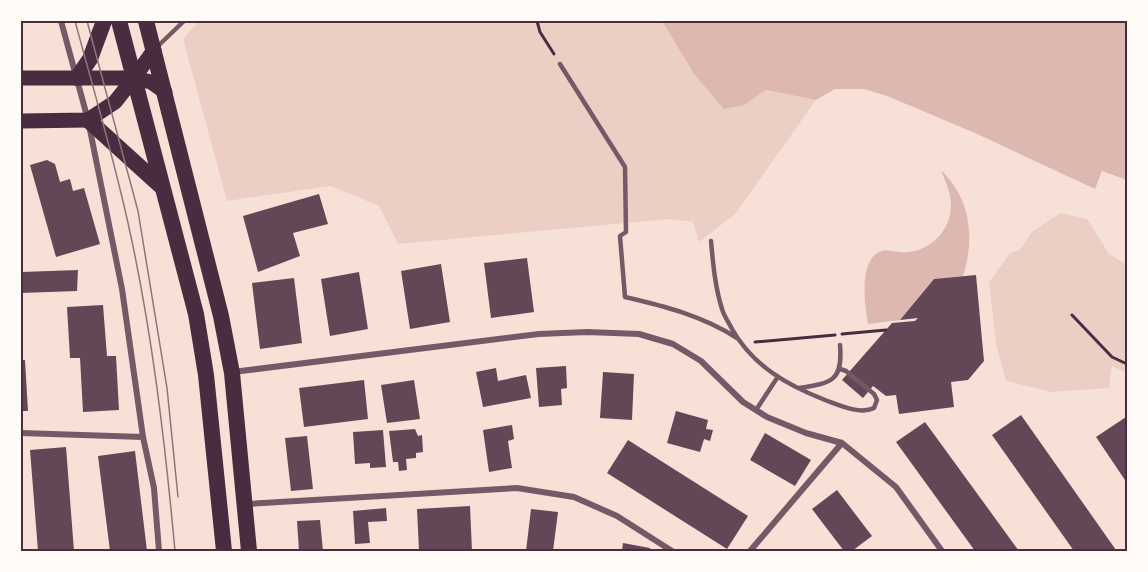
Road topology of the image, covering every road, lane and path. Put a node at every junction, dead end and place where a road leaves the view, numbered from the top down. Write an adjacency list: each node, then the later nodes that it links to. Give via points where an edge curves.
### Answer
1 (61, 21): 10 (street)
2 (104, 21): 10 (highway, via 90,59)
3 (119, 21): 11 (highway)
4 (146, 21): 7 (highway)
5 (184, 21): 7 (lane)
6 (537, 21): 8 (path)
7 (154, 50): 11 (main road); 12 (highway)
8 (560, 63): 21 (lane, via 625,167 626,232 620,237 625,297 717,326)
9 (21, 78): 10 (main road)
10 (77, 78): 11 (main road); 13 (street)
11 (134, 78): 12 (main road, via 151,82); 13 (main road, via 115,102); 15 (highway)
12 (165, 92): 26 (highway)
13 (88, 120): 14 (main road); 15 (highway); 31 (street, via 122,289)
14 (21, 121)
15 (163, 189): 35 (highway, via 203,355)
16 (711, 241): 21 (lane, via 722,311)
17 (1072, 315): 24 (path, via 1112,357)
18 (823, 328): 20 (path)
19 (886, 330): 20 (path)
20 (824, 336): 22 (path)
21 (737, 338): 22 (lane)
22 (741, 343): 27 (lane)
23 (840, 345): 25 (lane)
24 (1127, 364)
25 (840, 369): 28 (lane, via 823,384); 28 (lane, via 873,394 877,400 874,408 858,410)
26 (232, 373): 29 (street, via 539,334 639,334 673,344 701,362); 33 (highway)
27 (777, 378): 28 (lane); 29 (lane)
28 (796, 389)
29 (756, 410): 32 (street, via 806,433)
30 (21, 433): 31 (street)
31 (143, 437): 34 (street, via 154,488)
32 (842, 443): 38 (street); 39 (street, via 896,487)
33 (245, 504): 36 (highway); 37 (street, via 518,489 574,497 617,516)
34 (159, 551)
35 (224, 551)
36 (249, 551)
37 (672, 551)
38 (750, 551)
39 (942, 551)

